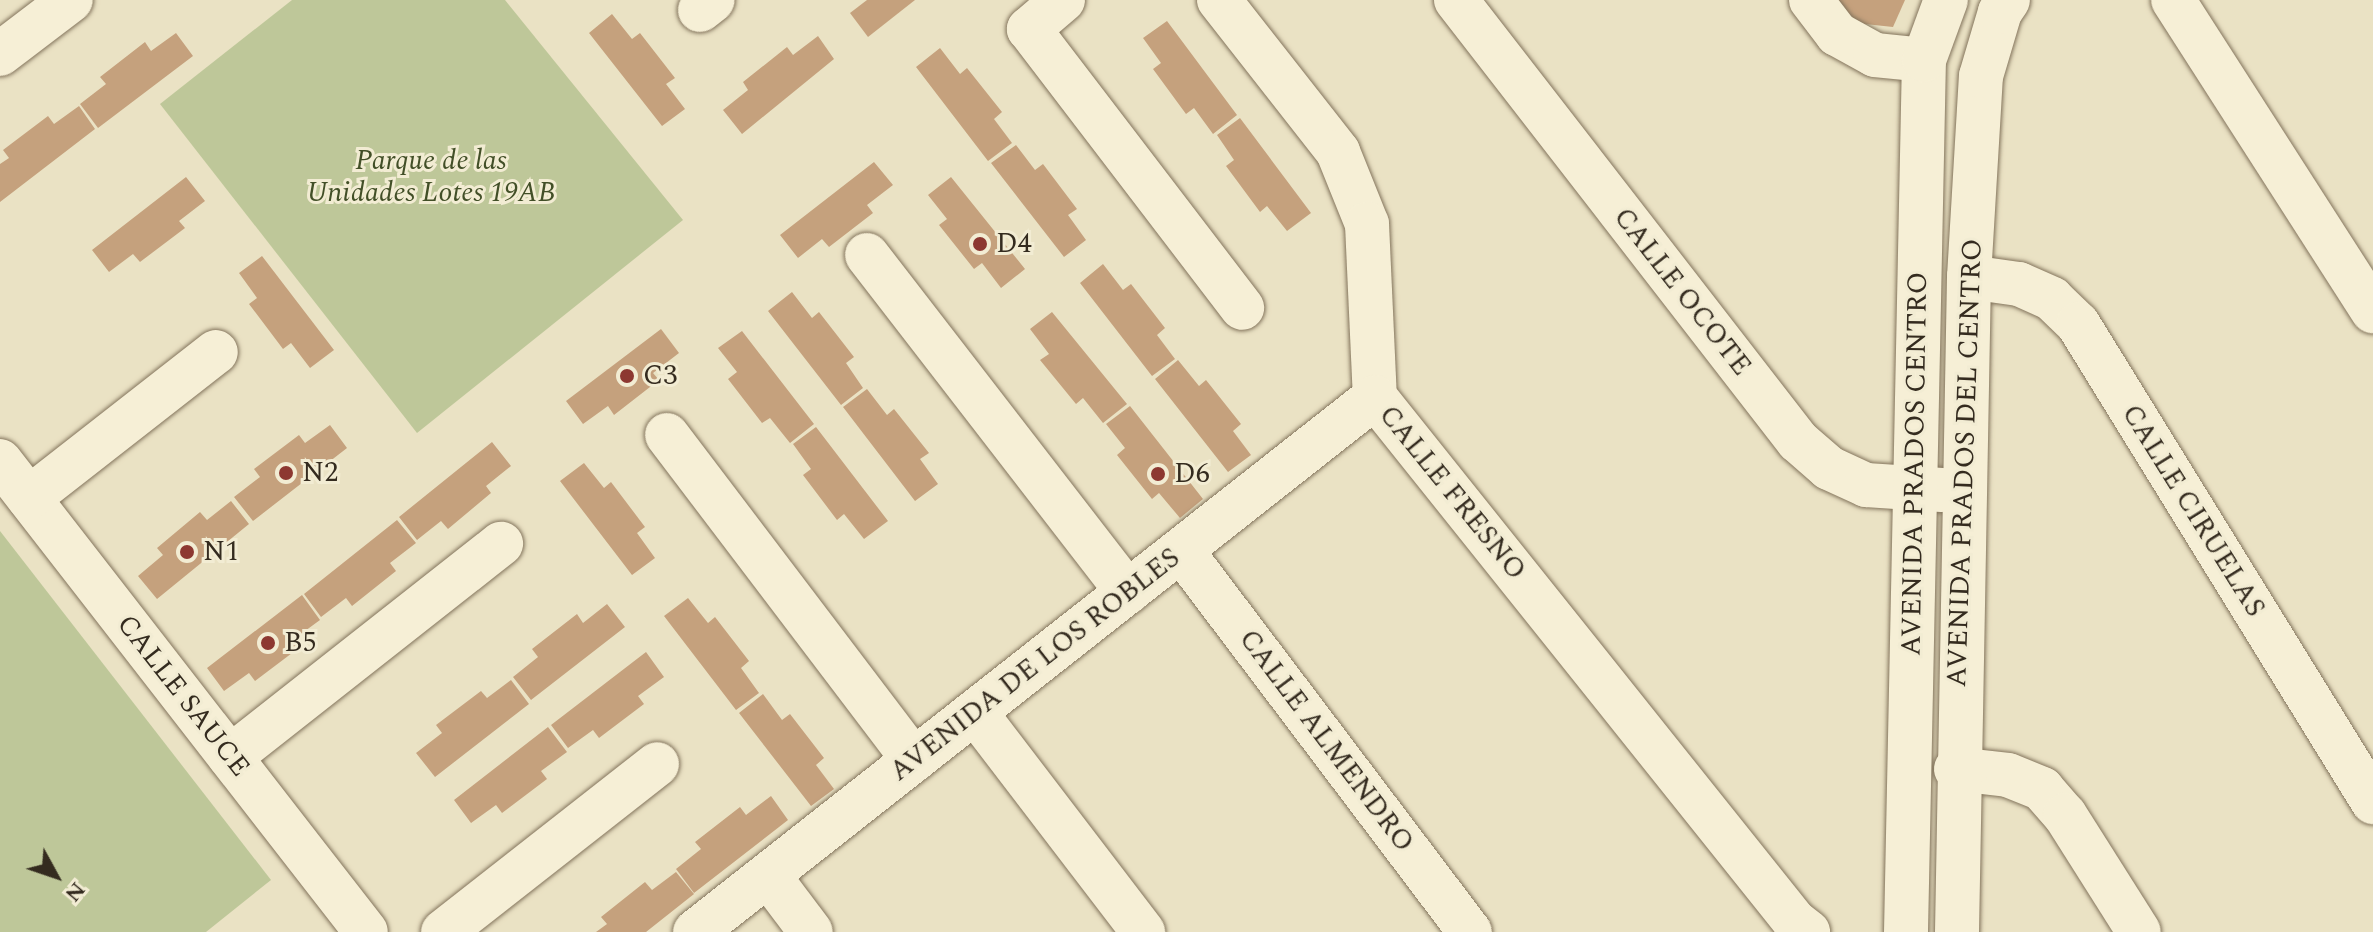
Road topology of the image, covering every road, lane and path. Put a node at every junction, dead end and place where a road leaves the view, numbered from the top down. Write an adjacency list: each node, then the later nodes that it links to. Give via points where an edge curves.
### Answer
1 (71, 0): 9 (street)
2 (1063, 0): 13 (street, via 1029,29)
3 (1219, 0): 16 (street, CALLE FRESNO, via 1338,152 1367,224)
4 (1456, 0): 20 (street, CALLE OCOTE, via 1798,441 1829,468 1866,485)
5 (1811, 0): 10 (street, via 1837,34 1875,55)
6 (1946, 0): 10 (street, AVENIDA PRADOS CENTRO)
7 (2008, 0): 12 (street, AVENIDA PRADOS DEL CENTRO, via 1981,76)
8 (2173, 0): 14 (street)
9 (0, 54)
10 (1924, 60): 20 (street, AVENIDA PRADOS CENTRO)
11 (867, 255): 24 (street)
12 (1969, 277): 19 (street, AVENIDA PRADOS DEL CENTRO); 30 (street, CALLE CIRUELAS, via 2019,284 2052,299 2078,324)
13 (1242, 308)
14 (2373, 311)
15 (216, 352): 21 (street)
16 (1375, 397): 23 (street, AVENIDA DE LOS ROBLES); 38 (street, CALLE FRESNO)
17 (667, 435): 27 (street)
18 (0, 461): 21 (street, CALLE SAUCE)
19 (1964, 489): 20 (street, CALLE OCOTE); 29 (street, AVENIDA PRADOS DEL CENTRO)
20 (1913, 491): 39 (street, AVENIDA PRADOS CENTRO)
21 (29, 498): 26 (street, CALLE SAUCE)
22 (501, 544): 26 (street)
23 (1181, 550): 24 (street, AVENIDA DE LOS ROBLES); 37 (street, CALLE ALMENDRO)
24 (1127, 592): 25 (street, AVENIDA DE LOS ROBLES)
25 (975, 712): 27 (street, AVENIDA DE LOS ROBLES); 36 (street)
26 (230, 757): 32 (street, CALLE SAUCE)
27 (914, 760): 31 (street, AVENIDA DE LOS ROBLES)
28 (657, 764): 33 (street)
29 (1956, 769): 40 (street, AVENIDA PRADOS DEL CENTRO); 41 (street, via 2008,775 2042,789 2065,815)
30 (2373, 802)
31 (768, 875): 34 (street, AVENIDA DE LOS ROBLES); 35 (street)
32 (366, 932)
33 (443, 932)
34 (695, 932)
35 (811, 932)
36 (1143, 932)
37 (1470, 932)
38 (1808, 932)
39 (1906, 932)
40 (1957, 932)
41 (2139, 932)

